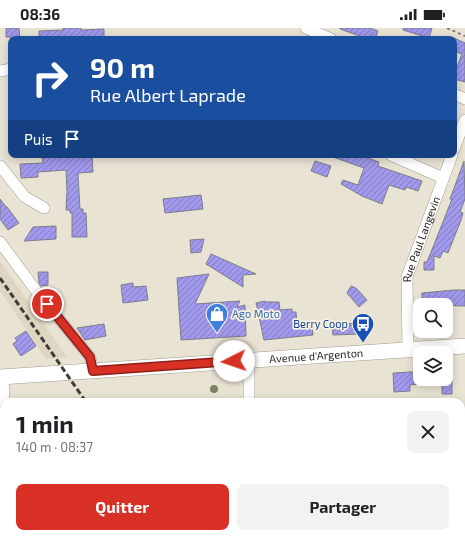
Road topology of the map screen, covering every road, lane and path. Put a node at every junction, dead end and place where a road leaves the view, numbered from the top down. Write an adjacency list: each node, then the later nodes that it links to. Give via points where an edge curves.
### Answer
1 (447, 28): 4 (path)
2 (310, 33): 3 (street)
3 (320, 36)
4 (465, 36)
5 (465, 120): 6 (street)
6 (457, 141)
7 (398, 158): 10 (street)
8 (451, 158): 10 (street, Rue Paul Langevin)
9 (0, 166): 11 (street, via 25,197)
10 (443, 178): 14 (street, Rue Paul Langevin, via 408,277)
11 (44, 208)
12 (0, 242): 16 (street, via 90,357)
13 (465, 346): 14 (main road, Avenue d'Argenton)
14 (408, 350): 15 (main road, Avenue d'Argenton)
15 (249, 360): 16 (main road, Avenue d'Argenton); 19 (street)
16 (93, 371): 17 (main road, Avenue d'Argenton)
17 (1, 376): 18 (street)
18 (4, 398)
19 (249, 398)

